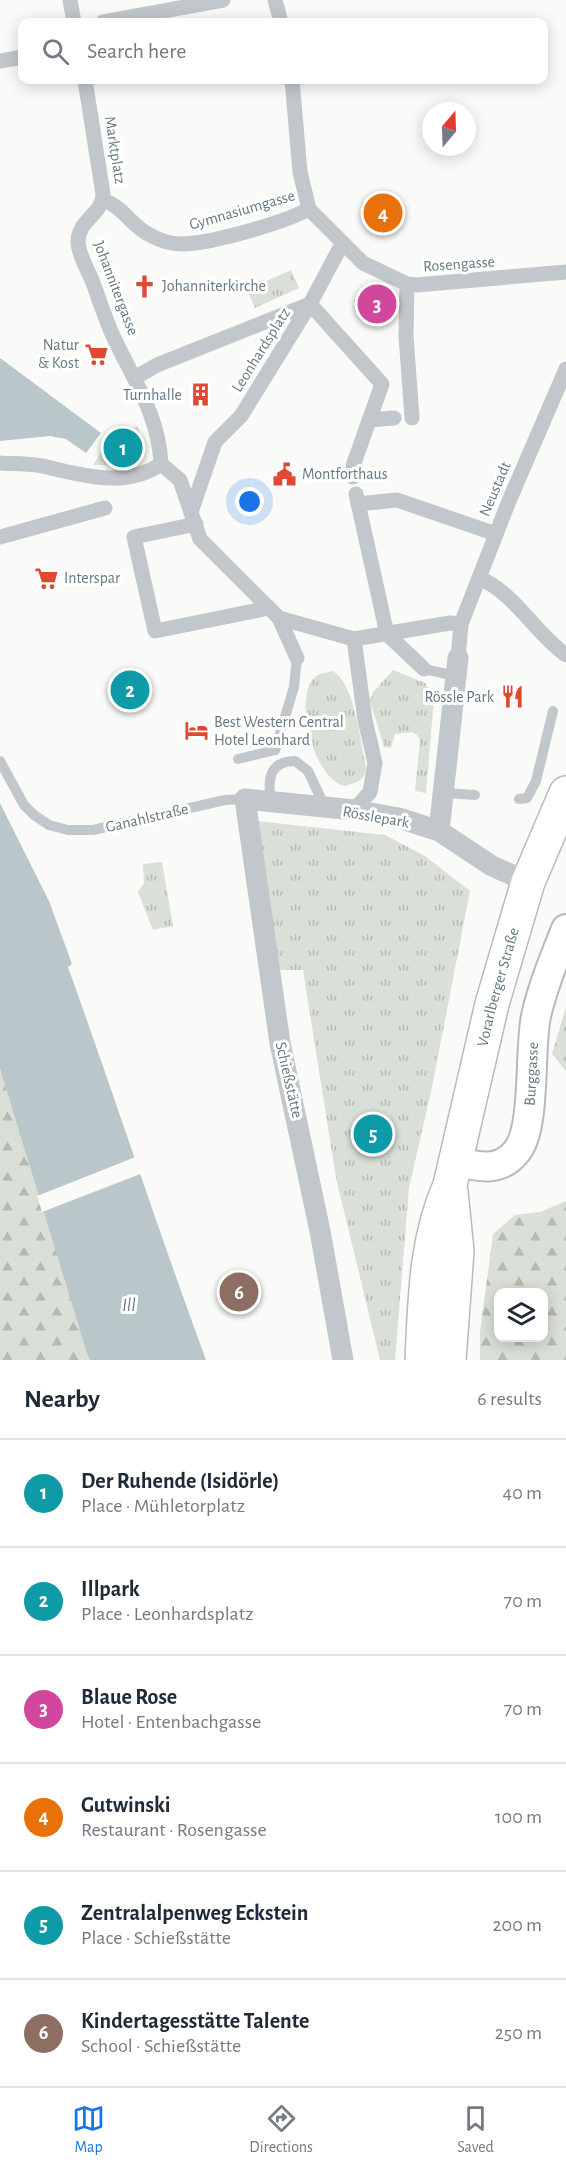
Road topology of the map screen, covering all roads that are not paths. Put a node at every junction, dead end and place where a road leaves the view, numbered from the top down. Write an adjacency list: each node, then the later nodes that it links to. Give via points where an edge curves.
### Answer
1 (70, 0): 4 (street)
2 (223, 0): 5 (street)
3 (275, 0): 6 (street)
4 (73, 18)
5 (125, 18)
6 (280, 18)
7 (18, 58): 8 (street)
8 (0, 61)
9 (86, 84): 11 (street, Marktplatz)
10 (292, 84): 12 (street, Gymnasiumgasse, via 300,172)
11 (103, 200): 12 (street, Gymnasiumgasse, via 121,209 139,230 165,242 182,244 248,230); 13 (street, Marktplatz)
12 (309, 209): 14 (street, Rosengasse)
13 (86, 219): 19 (street, Johannitergasse, via 79,247)
14 (342, 244): 16 (street, Rosengasse, via 363,263); 17 (street)
15 (566, 272): 16 (street, Rosengasse)
16 (407, 284): 21 (street)
17 (310, 304): 19 (street); 22 (street, Leonhardsplatz, via 382,384); 27 (street, Leonhardsplatz, via 241,416 215,442)
18 (566, 369): 29 (street, Neustadt)
19 (133, 373): 24 (street, Johannitergasse, via 155,422)
20 (394, 418): 22 (street)
21 (412, 418)
22 (369, 420): 25 (street, Leonhardsplatz)
23 (0, 463): 24 (street, via 45,466 109,478 147,474)
24 (161, 464): 27 (street, via 180,480)
25 (353, 477)
26 (105, 508): 28 (street)
27 (194, 517): 31 (street, via 200,539); 31 (street, via 134,537 155,631)
28 (1, 532)
29 (496, 534): 30 (street, Neustadt); 33 (street, via 397,500 357,499)
30 (479, 578): 32 (street, Neustadt); 35 (street, via 507,594 542,635)
31 (274, 613): 34 (street); 36 (street)
32 (461, 624): 33 (street); 37 (street)
33 (387, 633): 34 (street); 38 (street)
34 (354, 639): 51 (street, via 375,763 370,792)
35 (566, 655)
36 (297, 658): 40 (lane, via 294,687)
37 (457, 667): 38 (lane); 44 (street)
38 (424, 669)
39 (552, 711): 48 (lane, via 536,781 527,798)
40 (275, 750): 41 (lane); 43 (lane, Rösslepark)
41 (238, 759)
42 (0, 761): 47 (lane, Ganahlstraße, via 24,805 49,825 68,830 93,830 225,800)
43 (286, 761): 49 (lane, via 268,779); 50 (lane, Rösslepark, via 295,761 308,771)
44 (445, 793): 46 (lane); 52 (street)
45 (566, 793): 53 (main road, Vorarlberger Straße)
46 (475, 795)
47 (245, 799): 49 (street, Ganahlstraße); 56 (street, Schießstätte, via 280,1043)
48 (519, 799)
49 (271, 800): 50 (street, Ganahlstraße)
50 (326, 809): 51 (street, Rösslepark)
51 (354, 810): 52 (street, Rösslepark, via 399,818)
52 (439, 831): 53 (street, Rösslepark, via 492,866)
53 (528, 882): 55 (main road, Vorarlberger Straße, via 492,1004)
54 (566, 929): 55 (main road, Burggasse, via 545,981 536,1017 525,1137 504,1163)
55 (452, 1173): 57 (main road, Vorarlberger Straße, via 430,1246); 58 (main road, Vorarlberger Straße, via 457,1251)
56 (343, 1360)
57 (422, 1360)
58 (449, 1360)

